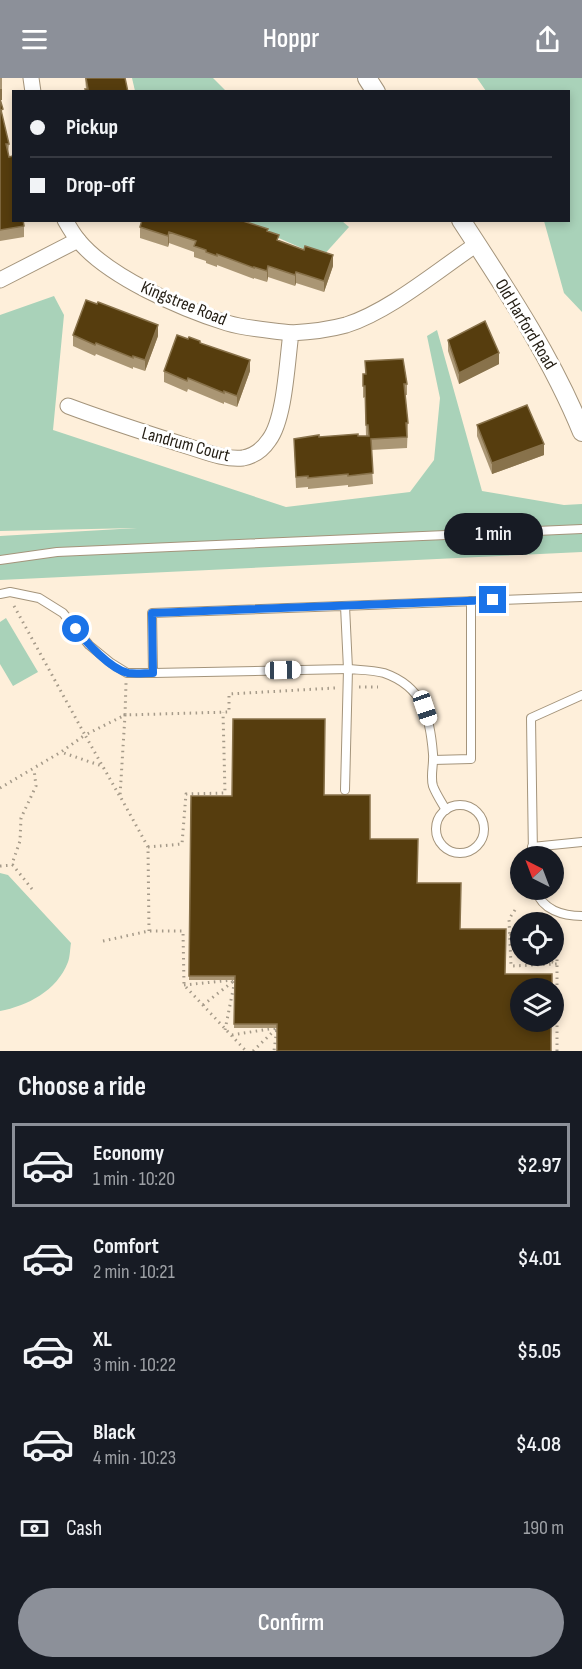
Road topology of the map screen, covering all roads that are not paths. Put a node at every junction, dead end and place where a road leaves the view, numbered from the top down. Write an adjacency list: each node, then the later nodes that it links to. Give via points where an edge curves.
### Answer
1 (66, 222): 3 (street, Kingstree Road)
2 (462, 222): 4 (street, Old Harford Road)
3 (78, 240): 5 (street); 6 (street, Kingstree Road, via 131,282 173,303 228,323)
4 (477, 244): 6 (street, via 363,318 345,325); 8 (street, Old Harford Road, via 544,352)
5 (0, 280)
6 (291, 333): 7 (street, Landrum Court, via 278,424 262,449 251,456 221,456)
7 (68, 406)
8 (582, 432)
9 (582, 529): 10 (lane, via 57,552)
10 (0, 560)
11 (0, 594): 16 (lane, via 10,592 39,598 63,613 89,645 111,663 127,673)
12 (582, 597): 13 (lane)
13 (471, 601): 14 (lane); 18 (lane, via 471,759)
14 (345, 606): 15 (lane); 16 (lane, via 152,613)
15 (348, 669): 16 (lane); 18 (lane, via 383,673 414,691 430,724); 19 (lane)
16 (153, 673)
17 (582, 695): 22 (lane, via 531,718)
18 (433, 760): 20 (lane, via 432,785)
19 (345, 790)
20 (446, 810): 20 (lane, via 436,831 443,845 456,853 478,845 484,831 480,816 468,807)
21 (582, 842): 23 (lane)
22 (532, 846)
23 (542, 846)
24 (541, 900): 25 (lane, via 568,916)
25 (582, 916)

